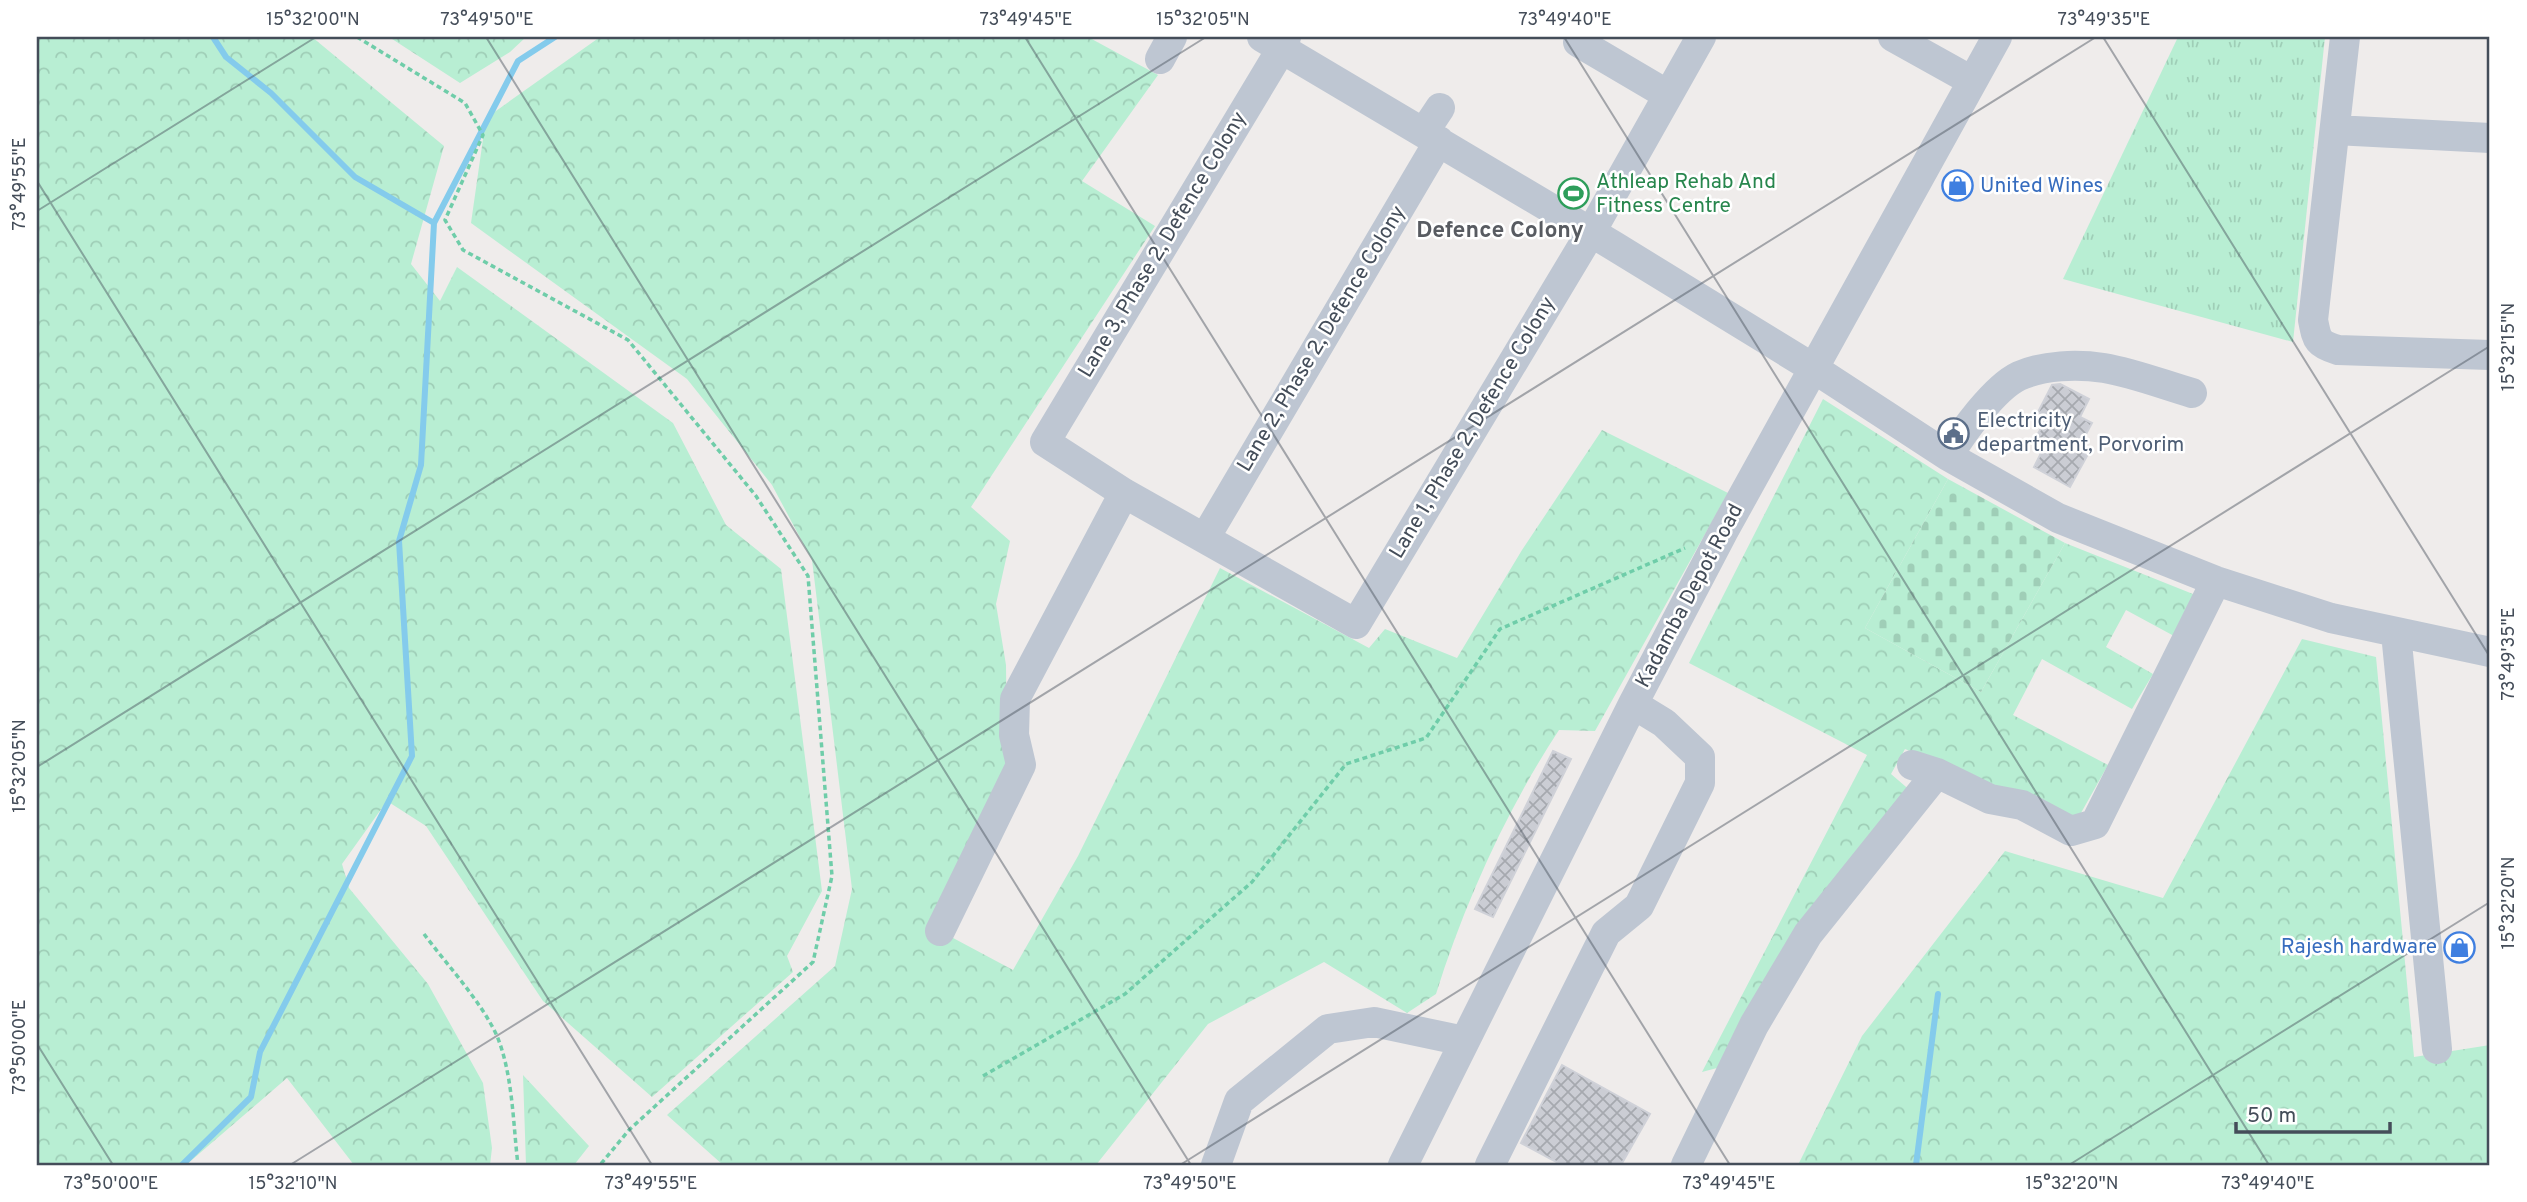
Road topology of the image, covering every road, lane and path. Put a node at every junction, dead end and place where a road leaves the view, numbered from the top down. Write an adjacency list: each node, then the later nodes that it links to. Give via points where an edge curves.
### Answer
1 (357, 37): 31 (path, via 464,103 483,135 445,220 463,250 628,340 756,496 808,576 832,876 813,962 629,1130)
2 (1701, 37): 9 (street, Lane 1, Phase 2, Defence Colony)
3 (1893, 37): 8 (street)
4 (1997, 37): 8 (street, Kadamba Depot Road)
5 (2345, 37): 11 (street)
6 (1277, 41): 10 (street); 18 (street, Lane 3, Phase 2, Defence Colony, via 1045,442)
7 (1578, 42): 9 (street)
8 (1972, 81): 15 (street, Kadamba Depot Road)
9 (1668, 95): 13 (street, Lane 1, Phase 2, Defence Colony)
10 (1434, 127): 13 (street); 19 (street, Lane 2, Phase 2, Defence Colony)
11 (2335, 130): 12 (street); 14 (street, via 2313,320 2317,338 2338,350)
12 (2490, 138)
13 (1591, 232): 15 (street); 19 (street, Lane 1, Phase 2, Defence Colony, via 1356,624)
14 (2490, 355)
15 (1814, 368): 17 (street); 24 (street, Kadamba Depot Road)
16 (2192, 393): 17 (street, via 2105,368 2035,370 2016,377 1984,407)
17 (1948, 456): 21 (street, via 2058,518)
18 (1124, 493): 19 (street); 25 (street, via 1015,699 1014,735 1021,765)
19 (1205, 538)
20 (1686, 548): 29 (path, via 1500,629 1426,738 1346,764 1252,881 1125,994)
21 (2216, 581): 22 (street, via 2331,618); 35 (street, via 2095,824 2071,831 2022,805 1990,799 1924,769 1808,934 1754,1026)
22 (2396, 633): 23 (street); 28 (street)
23 (2490, 652)
24 (1633, 704): 27 (street, Kadamba Depot Road); 34 (street, via 1664,723 1700,757 1700,783 1639,906 1606,933)
25 (940, 931)
26 (424, 934): 30 (path, via 497,1037 507,1074)
27 (1464, 1041): 32 (street, via 1374,1022 1328,1029 1239,1101); 33 (street, Kadamba Depot Road)
28 (2437, 1049)
29 (984, 1076)
30 (518, 1165)
31 (600, 1165)
32 (1216, 1165)
33 (1403, 1165)
34 (1490, 1165)
35 (1686, 1165)

